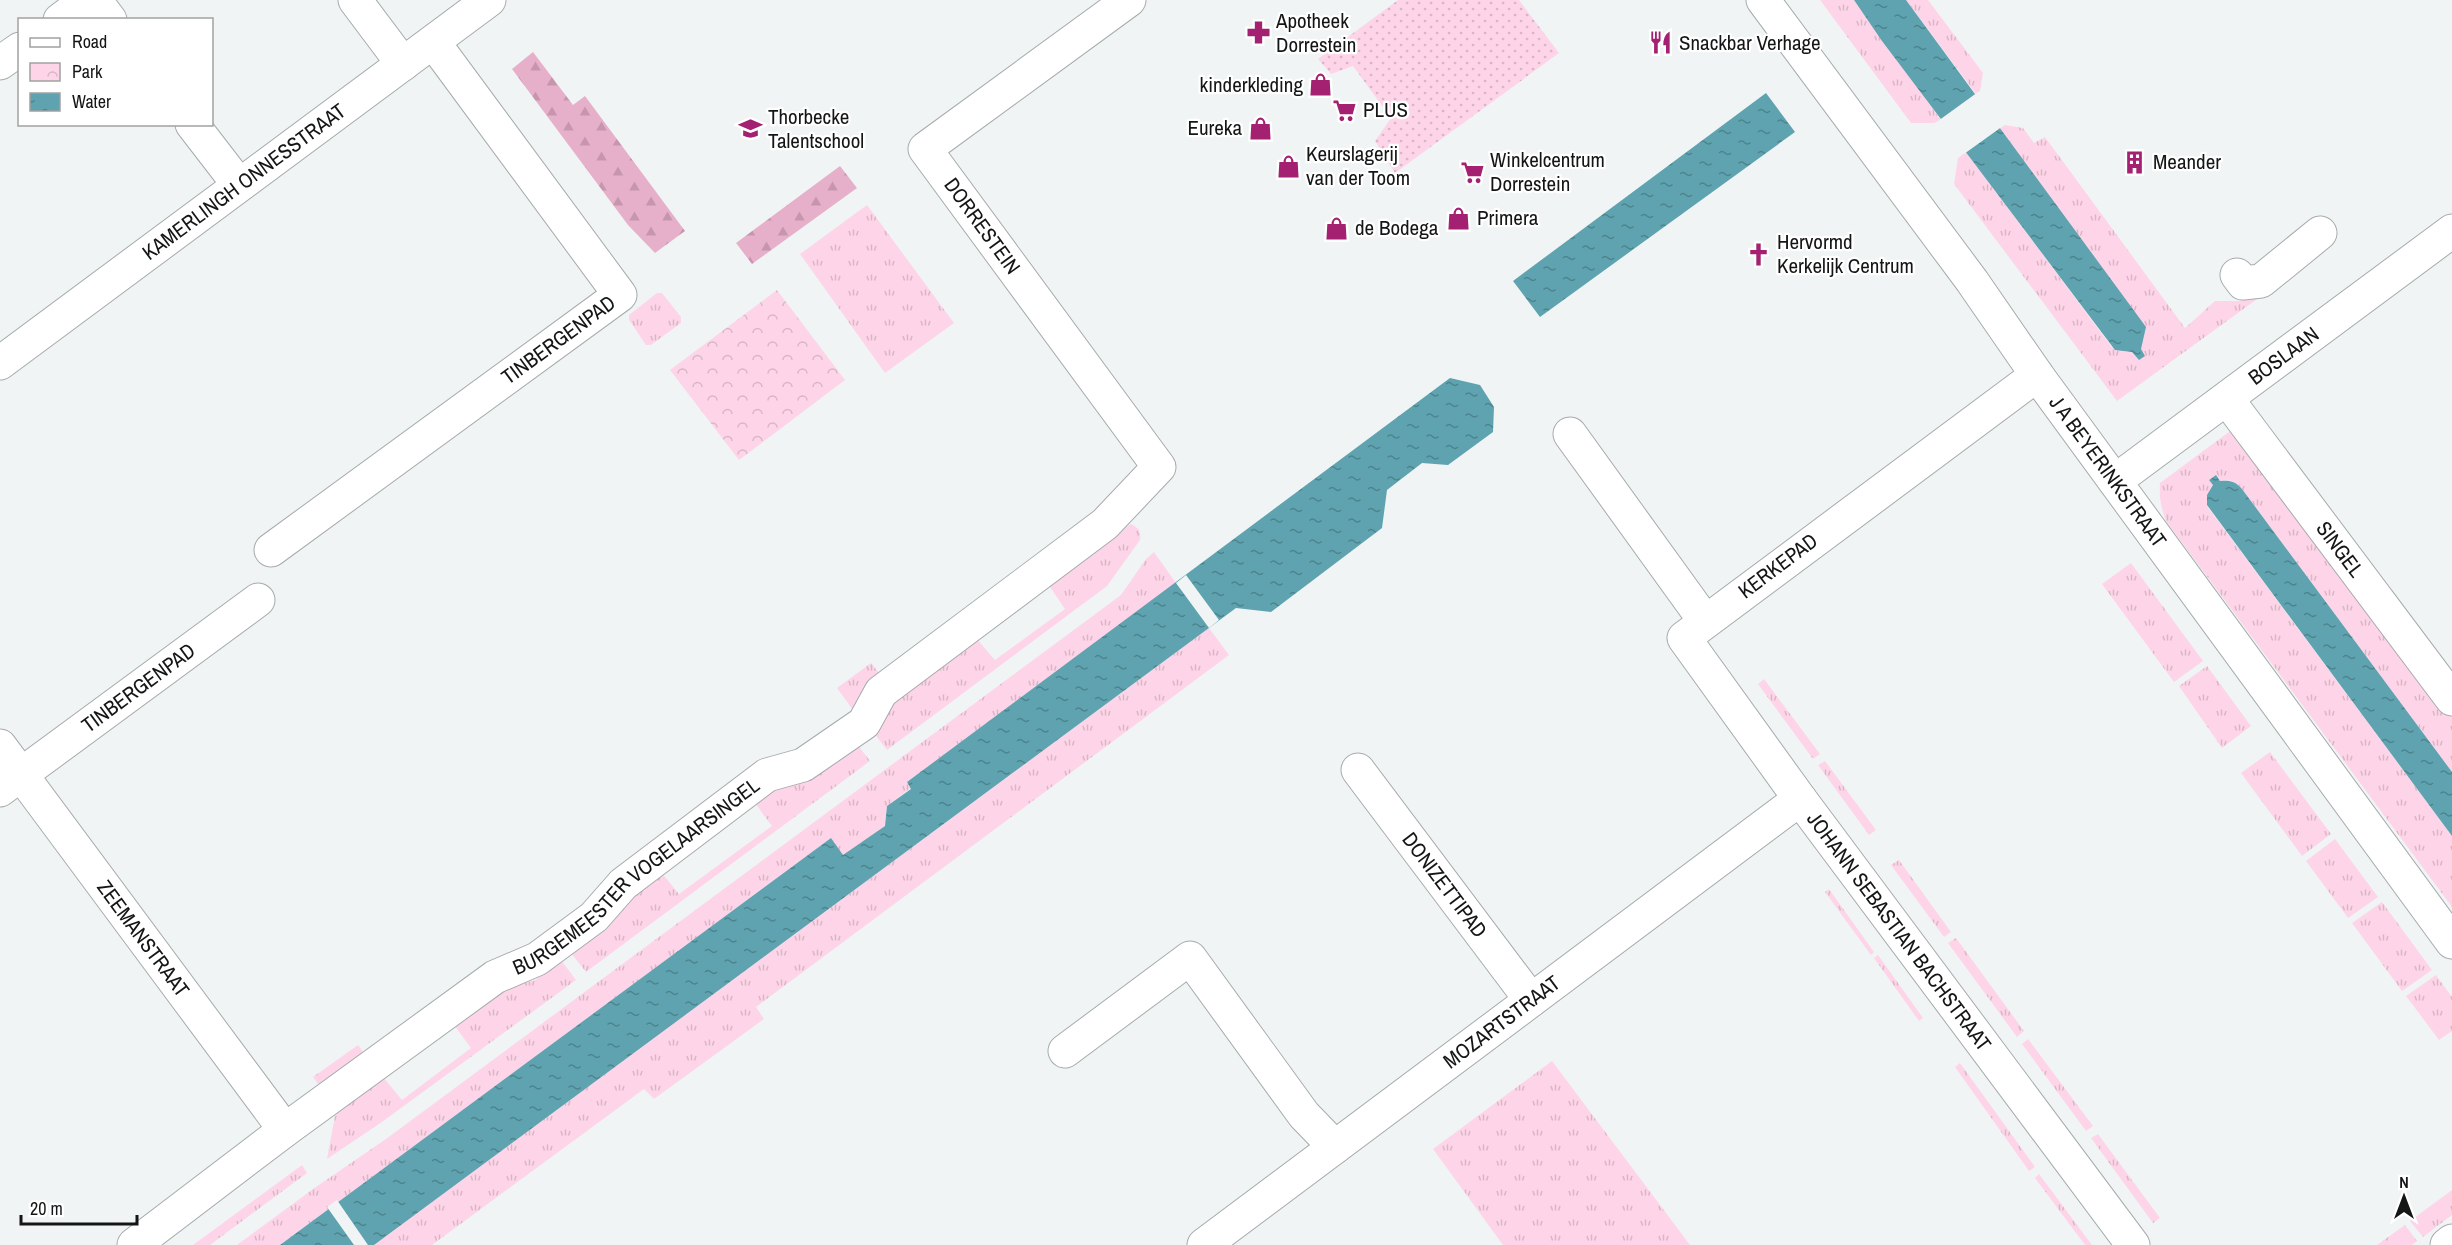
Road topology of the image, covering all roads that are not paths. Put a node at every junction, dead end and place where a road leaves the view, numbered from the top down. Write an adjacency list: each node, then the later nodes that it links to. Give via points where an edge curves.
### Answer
1 (87, 0): 7 (street)
2 (95, 0): 8 (street)
3 (355, 0): 12 (street)
4 (489, 0): 9 (street, KAMERLINGH ONNESSTRAAT)
5 (1129, 0): 23 (street, DORRESTEIN, via 925,149 1159,467)
6 (1763, 0): 19 (street, J A BEYERINKSTRAAT, via 1972,280)
7 (63, 18)
8 (108, 18)
9 (434, 43): 12 (street, KAMERLINGH ONNESSTRAAT); 24 (street, TINBERGENPAD, via 620,295)
10 (18, 50): 11 (street)
11 (0, 63)
12 (403, 64): 14 (street, KAMERLINGH ONNESSTRAAT)
13 (194, 126): 14 (street)
14 (239, 185): 18 (street, KAMERLINGH ONNESSTRAAT)
15 (2452, 231): 20 (street, BOSLAAN)
16 (2320, 233): 17 (street, via 2261,281 2244,283)
17 (2237, 275)
18 (0, 363)
19 (2037, 375): 22 (street, J A BEYERINKSTRAAT); 26 (street, KERKEPAD)
20 (2227, 399): 22 (street, BOSLAAN); 27 (street, SINGEL)
21 (1570, 434): 26 (street)
22 (2115, 481): 32 (street, J A BEYERINKSTRAAT)
23 (1126, 504): 35 (street, BURGEMEESTER VOGELAARSINGEL, via 1105,524 881,692 864,723 803,765 767,775 623,884 594,917 537,959 495,976)
24 (272, 550)
25 (258, 600): 30 (street, TINBERGENPAD)
26 (1705, 621): 31 (street, JOHANN SEBASTIAN BACHSTRAAT, via 1684,638)
27 (2452, 699)
28 (0, 746): 30 (street, ZEEMANSTRAAT)
29 (1358, 770): 33 (street, DONIZETTIPAD)
30 (10, 782): 35 (street, ZEEMANSTRAAT)
31 (1800, 799): 33 (street, MOZARTSTRAAT); 40 (street, JOHANN SEBASTIAN BACHSTRAAT)
32 (2452, 942)
33 (1531, 1000): 36 (street, MOZARTSTRAAT)
34 (1065, 1051): 36 (street, via 1190,958 1304,1115)
35 (285, 1130): 38 (street, BURGEMEESTER VOGELAARSINGEL)
36 (1335, 1147): 39 (street, MOZARTSTRAAT)
37 (2452, 1241): 41 (street)
38 (134, 1245)
39 (1204, 1245)
40 (2133, 1245)
41 (2447, 1245)

